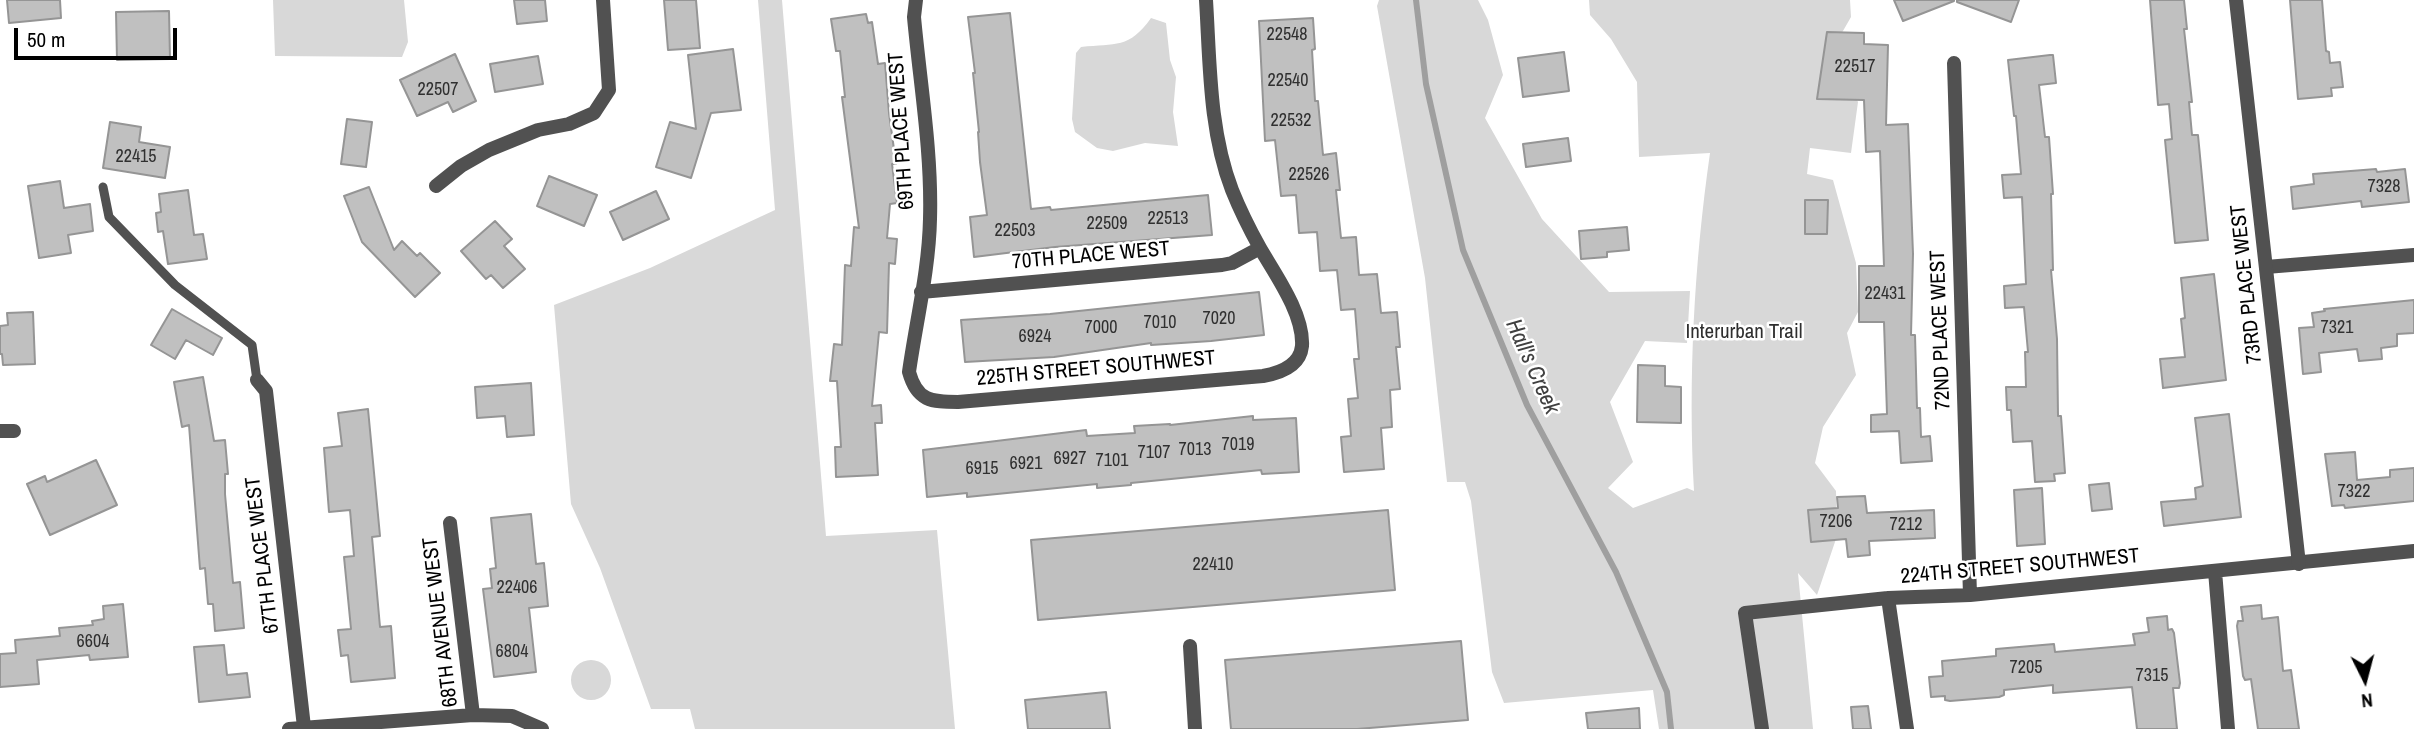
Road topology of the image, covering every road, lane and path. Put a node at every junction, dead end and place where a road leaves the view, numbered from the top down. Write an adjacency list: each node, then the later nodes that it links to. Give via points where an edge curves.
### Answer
1 (603, 0): 6 (street, via 609,90 594,113 489,150)
2 (916, 0): 11 (street, 69TH PLACE WEST, via 931,190)
3 (1206, 0): 8 (street, via 1214,118 1222,156)
4 (2236, 0): 10 (street, 73RD PLACE WEST)
5 (1954, 63): 18 (street, 72ND PLACE WEST)
6 (436, 186)
7 (103, 187): 12 (lane, via 109,217 175,285 252,345)
8 (1260, 248): 11 (street, 70TH PLACE WEST, via 1222,265); 13 (street, 225TH STREET SOUTHWEST, via 1280,278 1301,335 1298,358 1279,373 958,402 929,400)
9 (2414, 255): 10 (street)
10 (2266, 267): 16 (street, 73RD PLACE WEST)
11 (921, 292): 13 (street, 69TH PLACE WEST, via 909,372)
12 (257, 380): 22 (street, 67TH PLACE WEST, via 265,391)
13 (912, 384)
14 (450, 523): 21 (street, 68TH AVENUE WEST)
15 (2414, 551): 16 (street, 224TH STREET SOUTHWEST)
16 (2298, 564): 17 (street, 224TH STREET SOUTHWEST)
17 (2216, 571): 18 (street, 224TH STREET SOUTHWEST); 27 (street)
18 (1970, 595): 19 (street, 224TH STREET SOUTHWEST)
19 (1888, 598): 25 (street, 224TH STREET SOUTHWEST, via 1745,613); 26 (street)
20 (1189, 646): 24 (street)
21 (472, 716): 22 (street); 23 (street, via 512,716)
22 (296, 728)
23 (541, 729)
24 (1195, 729)
25 (1762, 729)
26 (1907, 729)
27 (2228, 729)

